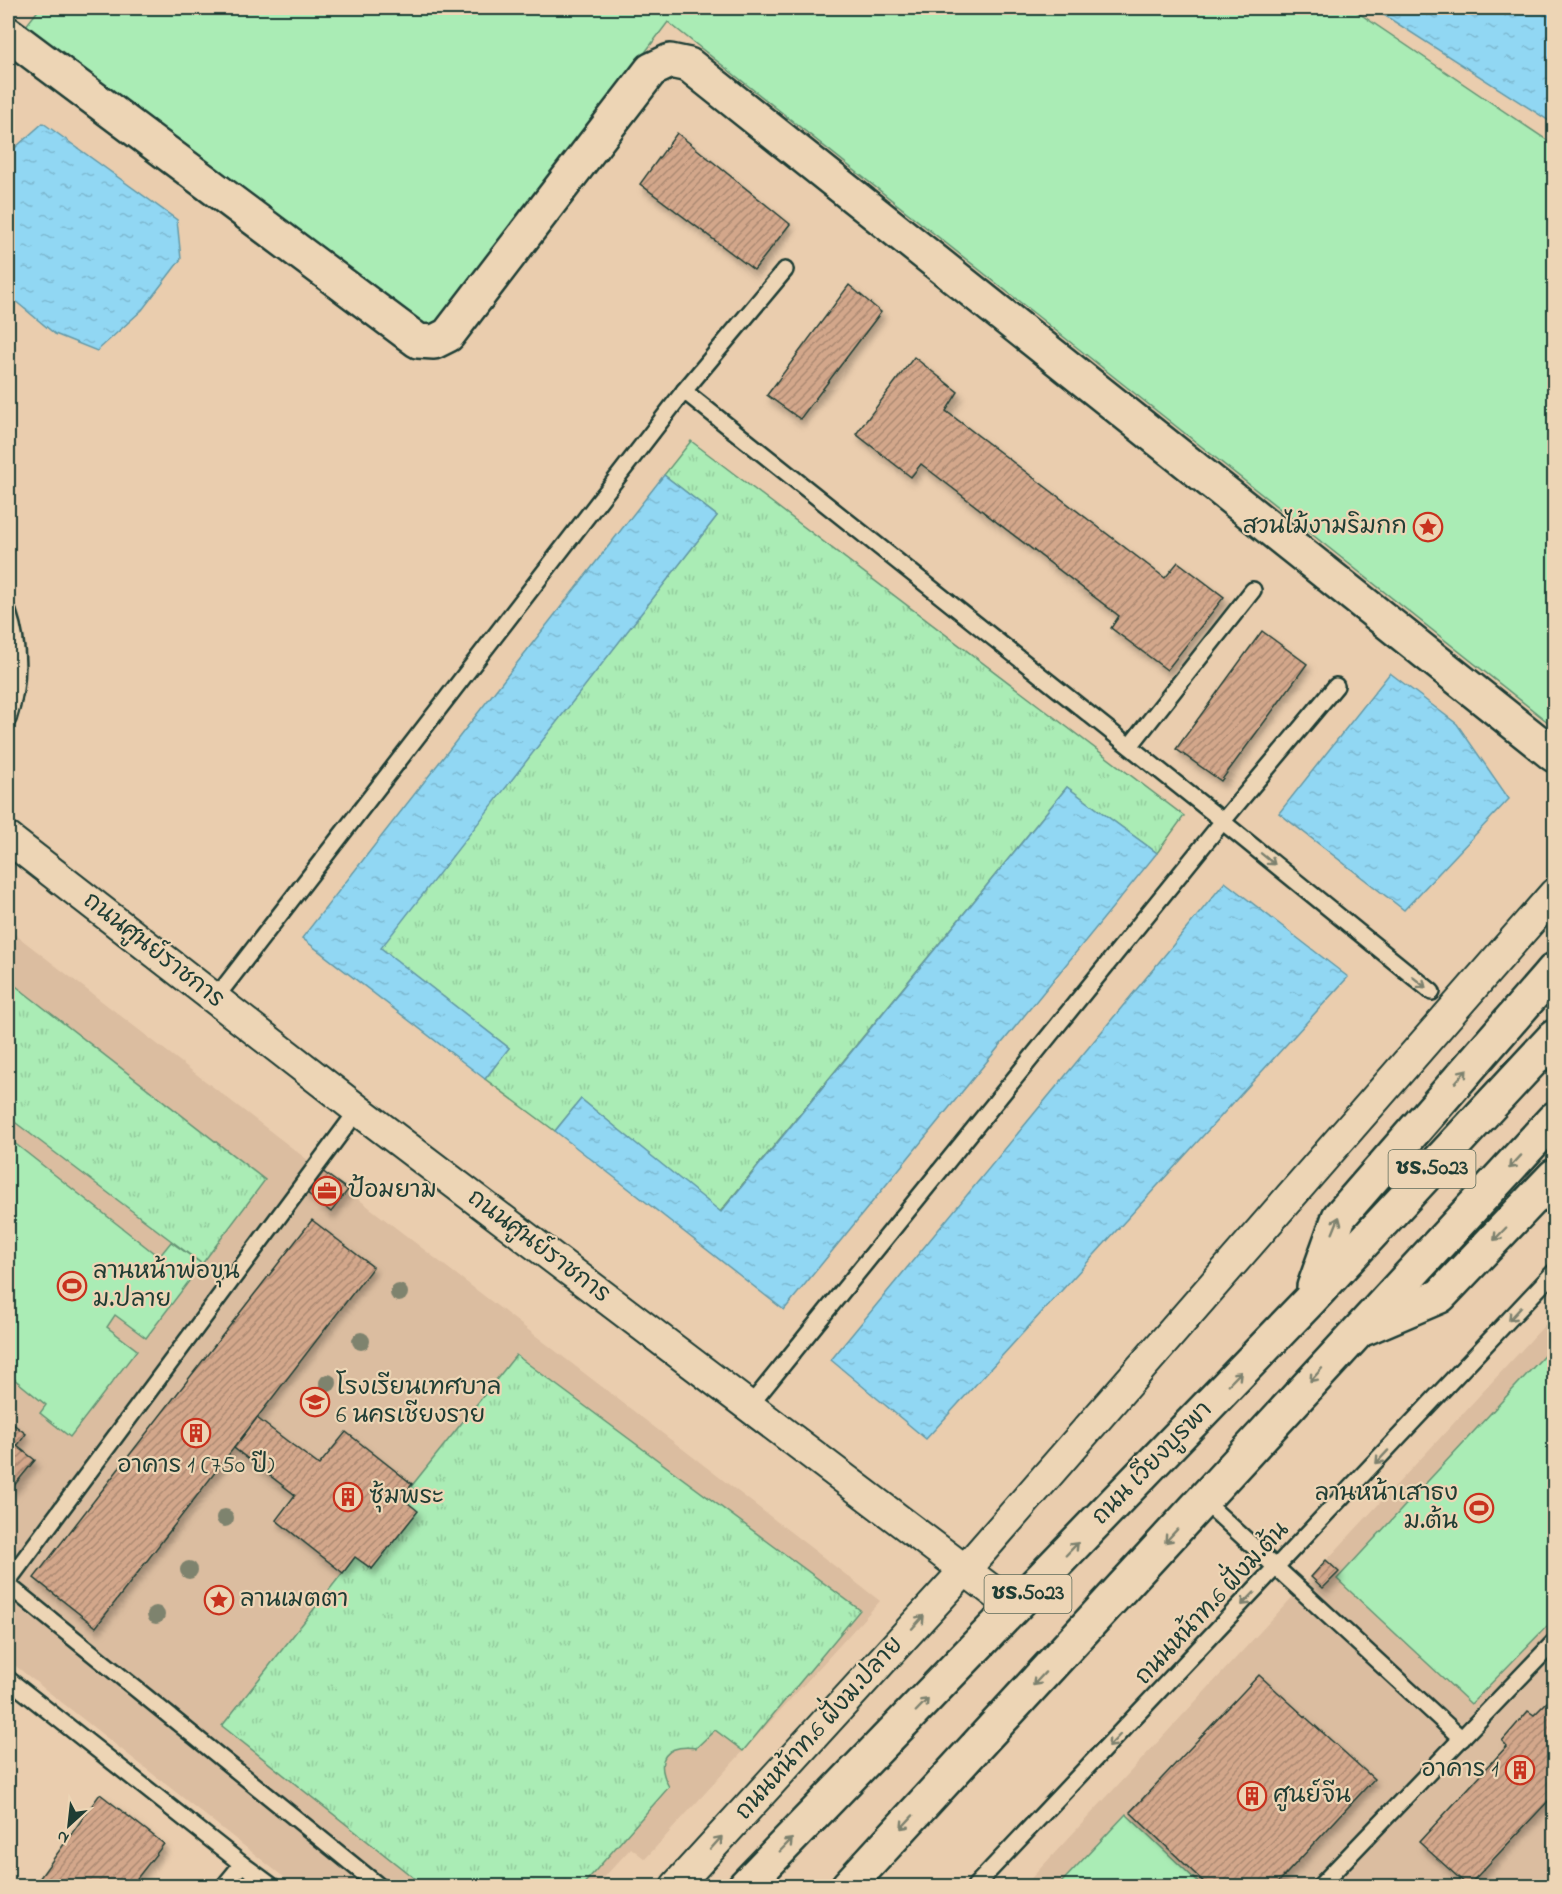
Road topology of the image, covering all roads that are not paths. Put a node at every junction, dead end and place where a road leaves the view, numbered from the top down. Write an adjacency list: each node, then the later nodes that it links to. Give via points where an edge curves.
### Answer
1 (8, 34): 9 (main road, via 418,341 434,342 448,335 651,70 670,61 689,65)
2 (784, 270): 3 (lane)
3 (684, 391): 8 (lane); 15 (lane)
4 (1253, 590): 8 (lane)
5 (8, 612): 7 (lane, via 19,665)
6 (1336, 686): 10 (lane)
7 (8, 719)
8 (1130, 746): 10 (lane)
9 (1554, 755)
10 (1223, 821): 14 (lane, one-way to 14); 23 (lane)
11 (8, 838): 15 (street, ถนนศูนย์ราชการ)
12 (1554, 894): 26 (street, ถนนหน้าท.6 ฝั่งม.ปลาย)
13 (1554, 970): 21 (main road, one-way to 13, via 1339,1217)
14 (1432, 992)
15 (214, 1000): 17 (street, ถนนศูนย์ราชการ)
16 (1554, 1037): 21 (main road, ถนน เวียงบูรพา / ชร.5023)
17 (358, 1110): 23 (street, ถนนศูนย์ราชการ); 27 (lane)
18 (1554, 1119): 22 (main road, ชร.5023, one-way to 22)
19 (1554, 1176): 22 (main road, one-way to 22, via 1440,1296)
20 (1554, 1272): 25 (lane, ถนนหน้าท.6 ฝั่งม.ต้น, one-way to 25)
21 (1310, 1300): 28 (main road, ถนน เวียงบูรพา / ชร.5023, one-way to 21)
22 (1355, 1332): 24 (main road, ชร.5023, one-way to 24)
23 (748, 1408): 26 (street, ถนนศูนย์ราชการ)
24 (1204, 1501): 25 (lane); 38 (main road, ชร.5023, one-way to 38)
25 (1278, 1568): 31 (lane); 39 (lane, ถนนหน้าท.6 ฝั่งม.ต้น, one-way to 39)
26 (964, 1571): 28 (street, ถนนศูนย์ราชการ); 36 (street, ถนนหน้าท.6 ฝั่งม.ปลาย, one-way to 26)
27 (8, 1583): 35 (lane)
28 (1015, 1608): 37 (main road, ถนน เวียงบูรพา / ชร.5023, one-way to 28)
29 (1554, 1642): 31 (lane)
30 (8, 1679): 32 (lane)
31 (1462, 1739): 40 (lane)
32 (243, 1864): 33 (lane); 34 (lane)
33 (224, 1887)
34 (272, 1887)
35 (379, 1887)
36 (676, 1887)
37 (745, 1887)
38 (848, 1887)
39 (975, 1887)
40 (1320, 1887)

